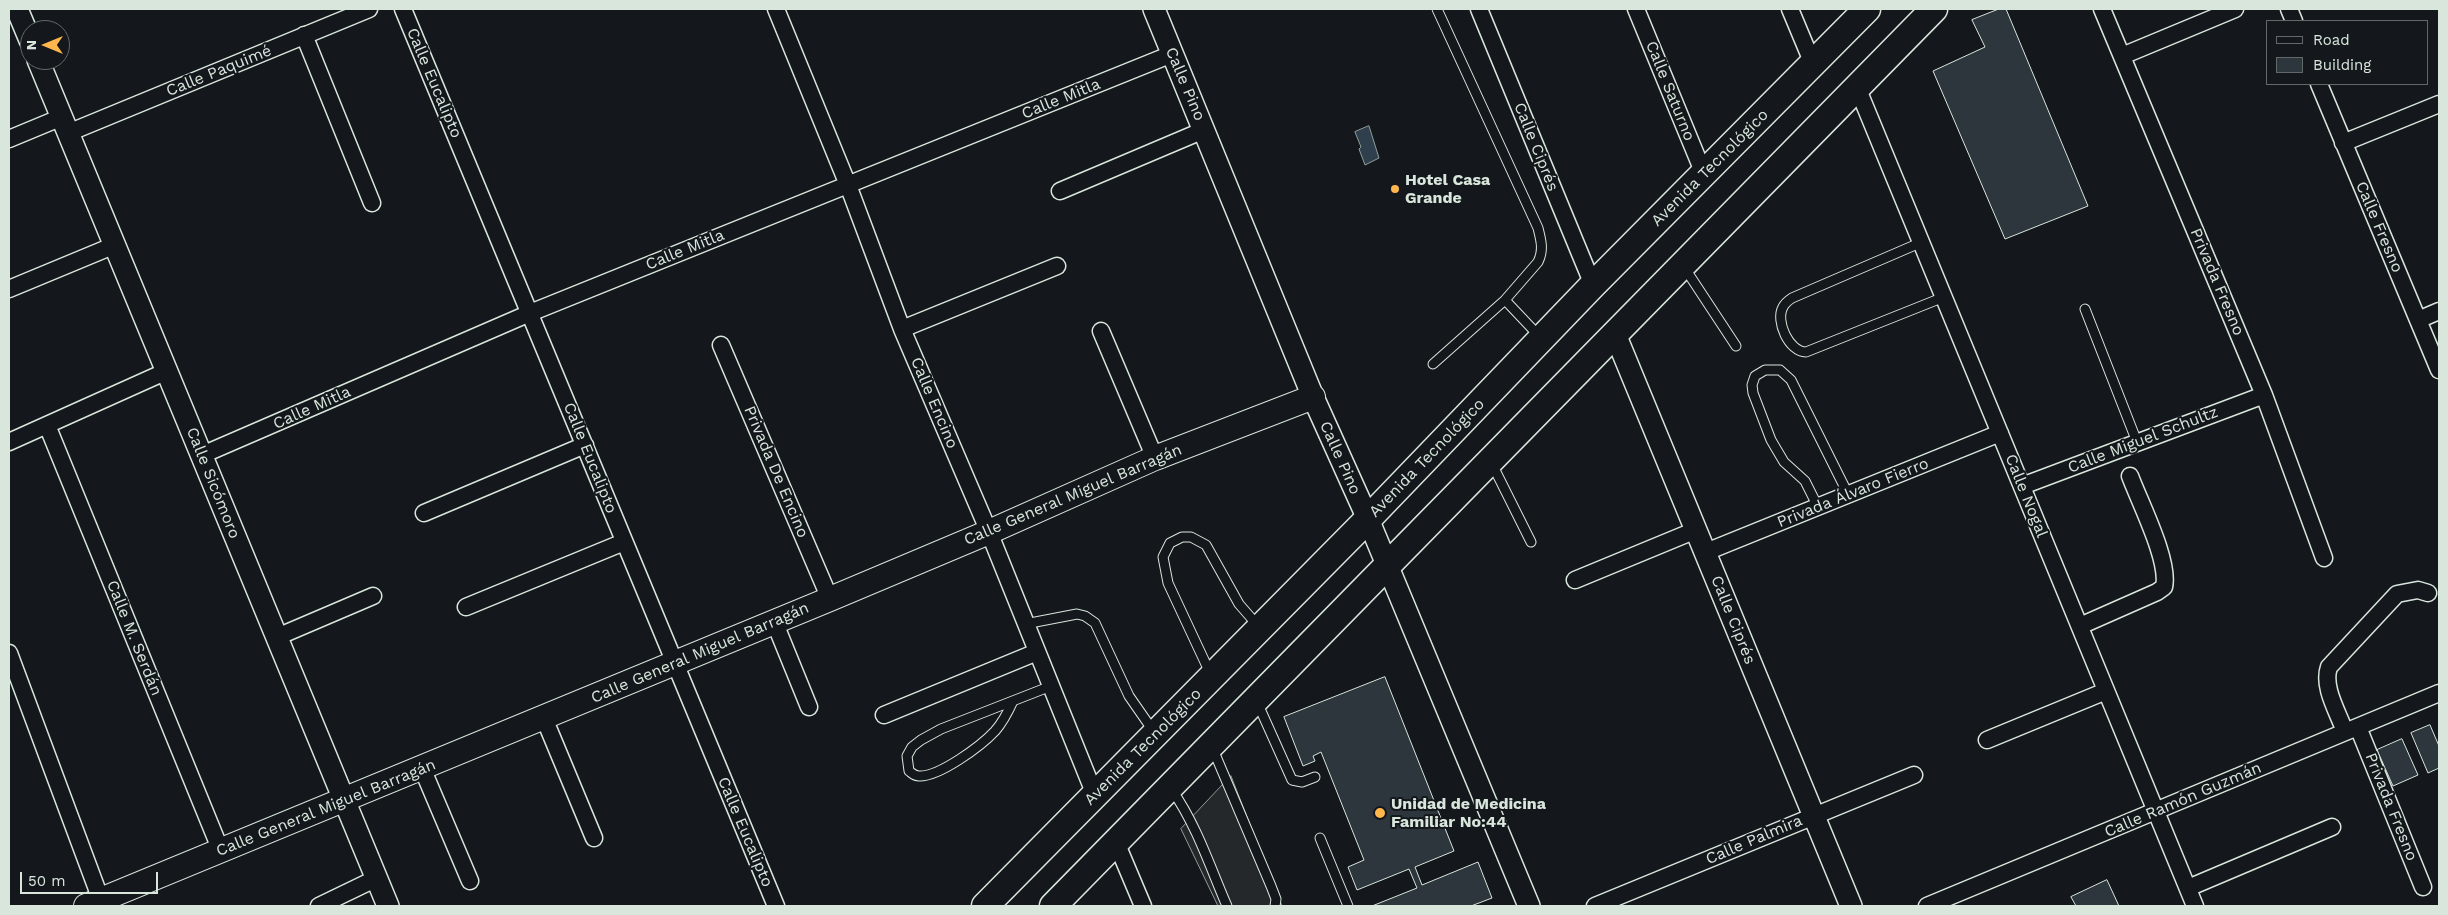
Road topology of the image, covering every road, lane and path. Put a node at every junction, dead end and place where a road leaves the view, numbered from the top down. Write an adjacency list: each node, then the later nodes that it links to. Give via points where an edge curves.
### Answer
1 (369, 9): 13 (street, Calle Paquimé)
2 (403, 9): 39 (street, Calle Eucalipto)
3 (776, 9): 26 (street, Calle Encino)
4 (1154, 9): 14 (street, Calle Pino)
5 (1437, 9): 36 (lane, via 1510,164 1538,228 1542,245 1538,262)
6 (1479, 9): 33 (street, Calle Ciprés)
7 (1636, 9): 25 (street, Calle Saturno)
8 (1790, 9): 16 (street)
9 (1867, 9): 16 (main road, Avenida Tecnológico)
10 (1934, 9): 19 (main road)
11 (2102, 9): 15 (street, Privada Fresno)
12 (2235, 9): 15 (street)
13 (304, 35): 21 (street, Calle Paquimé); 28 (street)
14 (1172, 54): 22 (street, Calle Pino); 26 (street, Calle Mitla)
15 (2122, 56): 50 (street, Privada Fresno)
16 (1813, 64): 25 (main road, Avenida Tecnológico)
17 (42, 70): 21 (street, Calle Sicómoro)
18 (2319, 85): 24 (street, Calle Fresno)
19 (1858, 87): 29 (street, Calle Nogal); 31 (main road)
20 (2439, 104): 24 (street)
21 (65, 125): 23 (street, Calle Paquimé); 30 (street, Calle Sicómoro)
22 (1204, 130): 27 (street); 51 (street, Calle Pino)
23 (9, 139)
24 (2343, 143): 40 (street, Calle Fresno)
25 (1704, 174): 33 (main road, Avenida Tecnológico)
26 (848, 185): 39 (street, Calle Mitla); 41 (street, Calle Encino)
27 (1060, 191)
28 (372, 203)
29 (1922, 242): 35 (street, Calle Nogal); 35 (lane, via 1792,298 1783,307 1783,328 1792,346 1806,352)
30 (115, 245): 34 (street); 49 (street, Calle Sicómoro)
31 (1682, 264): 43 (main road); 46 (lane)
32 (1057, 266): 41 (street)
33 (1593, 285): 44 (main road, Avenida Tecnológico)
34 (9, 289)
35 (1944, 297): 53 (street, Calle Nogal)
36 (1505, 300): 44 (lane); 47 (lane)
37 (2085, 309): 55 (lane)
38 (2439, 311): 40 (street)
39 (530, 313): 56 (street, Calle Eucalipto); 57 (street, Calle Mitla)
40 (2418, 320): 48 (street, Calle Fresno)
41 (902, 328): 67 (street, Calle Encino)
42 (1101, 331): 58 (street)
43 (1615, 334): 59 (main road); 66 (street, Calle Ciprés)
44 (1542, 339): 65 (main road, Avenida Tecnológico)
45 (721, 345): 76 (street, Privada De Encino)
46 (1736, 346)
47 (1433, 364)
48 (2439, 370)
49 (167, 371): 52 (street); 57 (street, Calle Sicómoro)
50 (2264, 395): 55 (street, Calle Miguel Schultz); 71 (street, Privada Fresno)
51 (1312, 397): 58 (main road, Calle General Miguel Barragán); 65 (street, Calle Pino)
52 (47, 424): 54 (street); 111 (street, Calle M. Serdán)
53 (2000, 433): 61 (street, Calle Nogal); 62 (street, Privada Álvaro Fierro)
54 (9, 442)
55 (2137, 442): 61 (street, Calle Miguel Schultz)
56 (585, 446): 64 (street); 68 (street, Calle Eucalipto)
57 (202, 456): 82 (street, Calle Sicómoro)
58 (1155, 458): 67 (main road, Calle General Miguel Barragán)
59 (1490, 461): 69 (lane); 72 (main road)
60 (2130, 476): 80 (street, via 2163,561 2164,587)
61 (2022, 486): 80 (street, Calle Nogal)
62 (1848, 494): 63 (street, Privada Álvaro Fierro); 63 (lane, via 1791,380 1780,370 1765,370 1755,376 1752,385 1760,414 1778,454 1805,481)
63 (1818, 506): 70 (street, Privada Álvaro Fierro)
64 (424, 513)
65 (1368, 520): 72 (street, Calle Pino); 81 (main road, Avenida Tecnológico)
66 (1696, 530): 70 (street, Calle Ciprés); 73 (street)
67 (989, 532): 76 (main road, Calle General Miguel Barragán); 79 (street, Calle Encino)
68 (624, 542): 77 (street); 85 (street, Calle Eucalipto)
69 (1531, 542)
70 (1706, 552): 106 (street, Calle Ciprés)
71 (2324, 558)
72 (1387, 566): 90 (main road); 126 (street, Calle Pino)
73 (1575, 580)
74 (2428, 593): 95 (street, Privada Fresno, via 2418,590 2397,594 2330,666 2326,675 2328,684)
75 (373, 596): 82 (street)
76 (830, 599): 78 (main road, Calle General Miguel Barragán)
77 (466, 607)
78 (774, 621): 85 (main road, Calle General Miguel Barragán); 92 (street)
79 (1025, 624): 83 (street, Calle Encino); 96 (lane, via 1077,614 1094,623 1129,696)
80 (2080, 626): 88 (street, Calle Nogal)
81 (1260, 629): 86 (main road, Avenida Tecnológico); 86 (lane, via 1239,604 1206,545 1192,537 1182,537 1170,543 1163,556 1168,583)
82 (277, 637): 104 (street, Calle Sicómoro)
83 (1037, 652): 87 (street, Calle Encino); 93 (street)
84 (9, 653): 116 (street)
85 (675, 664): 94 (main road, Calle General Miguel Barragán); 119 (street, Calle Eucalipto)
86 (1212, 677): 96 (main road, Avenida Tecnológico)
87 (1051, 686): 91 (lane); 103 (street, Calle Encino)
88 (2106, 691): 97 (street); 105 (street, Calle Nogal)
89 (2439, 693): 95 (street, Calle Ramón Guzmán)
90 (1256, 699): 98 (main road); 101 (lane, via 1292,780 1302,782)
91 (1013, 701): 91 (lane, via 921,740 907,756 908,771 915,776 932,774 982,743 1006,718)
92 (809, 707)
93 (884, 715)
94 (544, 718): 99 (main road, Calle General Miguel Barragán); 108 (street)
95 (2352, 729): 105 (street, Calle Ramón Guzmán); 114 (street, Privada Fresno)
96 (1156, 734): 103 (main road, Avenida Tecnológico)
97 (1987, 740)
98 (1211, 745): 102 (main road); 124 (lane, via 1271,886)
99 (422, 768): 104 (main road, Calle General Miguel Barragán); 113 (street)
100 (1914, 775): 106 (street, Calle Palmira)
101 (1315, 776)
102 (1170, 787): 110 (main road); 123 (lane, via 1185,808)
103 (1095, 795): 120 (main road, Avenida Tecnológico)
104 (344, 800): 111 (main road, Calle General Miguel Barragán); 112 (street, Calle Sicómoro)
105 (2156, 811): 115 (street, Calle Nogal); 129 (street, Calle Ramón Guzmán)
106 (1814, 815): 127 (street, Calle Palmira); 128 (street, Calle Ciprés)
107 (2332, 827): 115 (street)
108 (594, 838)
109 (1320, 838): 125 (lane)
110 (1116, 842): 121 (main road); 122 (street)
111 (221, 851): 116 (main road, Calle General Miguel Barragán)
112 (377, 878): 117 (street); 118 (street, Calle Sicómoro)
113 (470, 881)
114 (2423, 887)
115 (2188, 888): 130 (street, Calle Nogal)
116 (93, 903)
117 (319, 906)
118 (388, 906)
119 (776, 906)
120 (985, 906)
121 (1053, 906)
122 (1143, 906)
123 (1227, 906)
124 (1275, 906)
125 (1348, 906)
126 (1529, 906)
127 (1595, 906)
128 (1851, 906)
129 (1927, 906)
130 (2195, 906)

